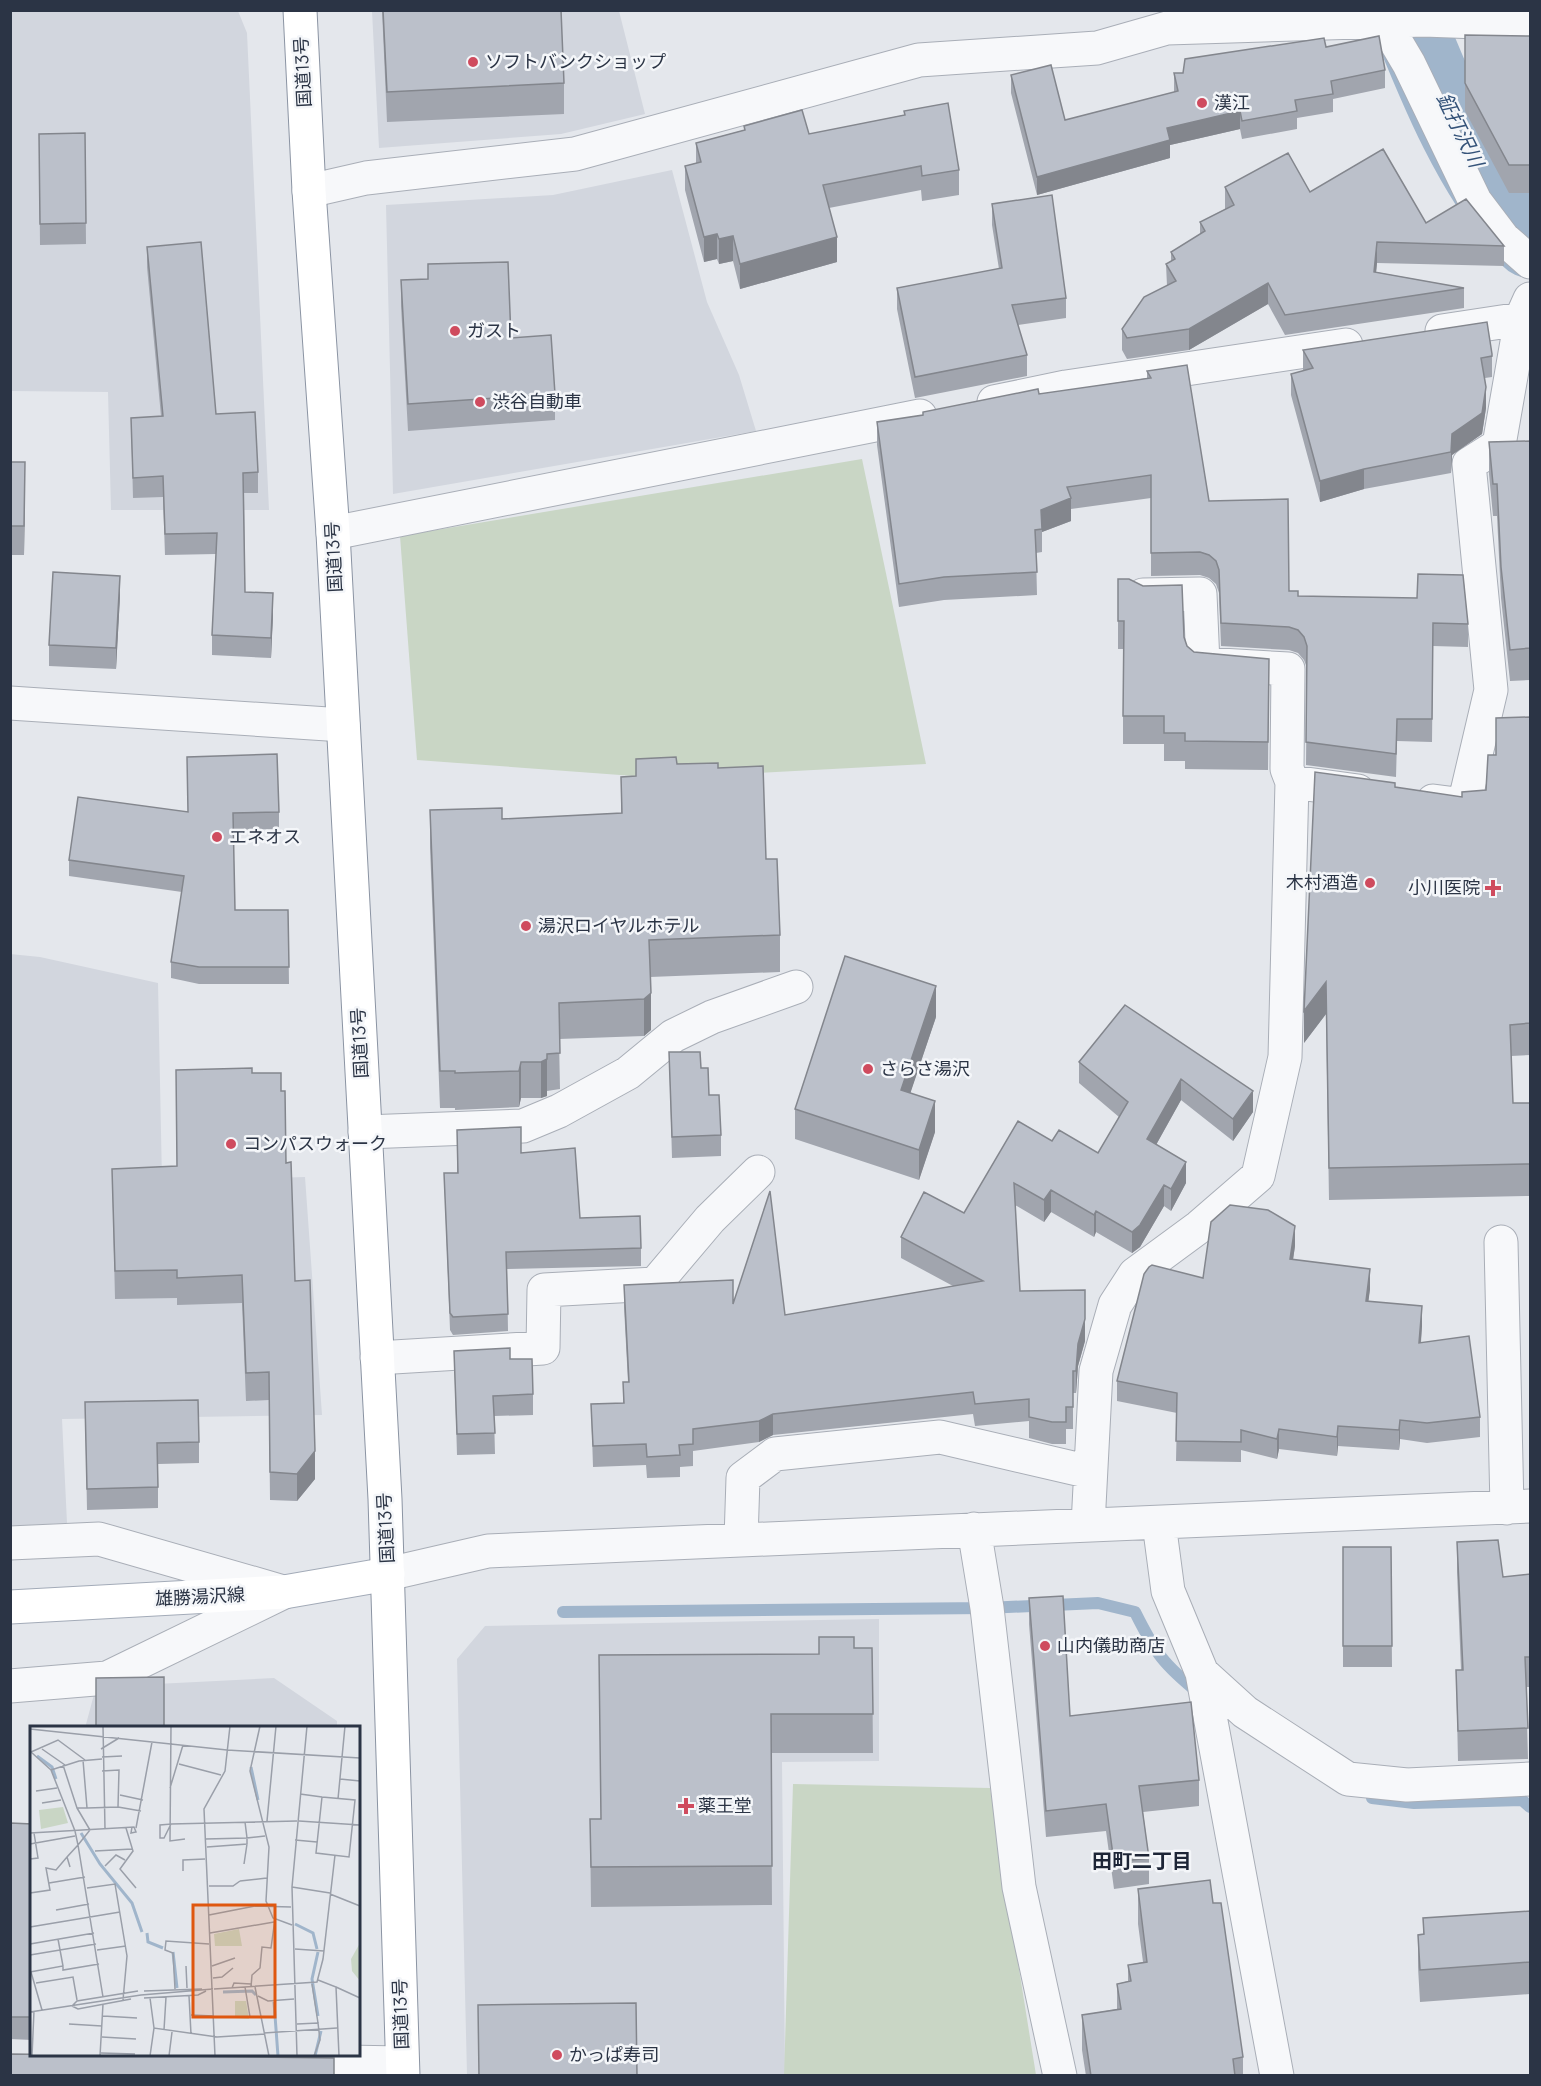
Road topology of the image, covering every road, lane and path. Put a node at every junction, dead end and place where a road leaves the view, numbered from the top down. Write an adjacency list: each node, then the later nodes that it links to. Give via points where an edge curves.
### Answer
1 (300, 10): 4 (main road, 国道13号)
2 (1382, 15): 3 (street); 4 (street, via 1167,28 1097,48 919,60 574,154 366,178); 5 (street, via 1475,201 1503,238)
3 (1530, 24)
4 (309, 191): 9 (main road, 国道13号)
5 (1530, 262)
6 (1526, 309): 7 (street); 13 (street, via 1499,445 1470,464 1491,690 1464,805)
7 (1417, 335)
8 (1372, 342): 9 (street, via 1066,387)
9 (333, 533): 12 (main road, 国道13号)
10 (1143, 595): 13 (street, via 1200,594 1203,664 1288,669 1287,769)
11 (10, 703): 12 (street)
12 (343, 725): 15 (main road, 国道13号)
13 (1292, 782): 19 (street, via 1285,1057 1258,1176 1136,1274 1115,1305 1096,1371)
14 (796, 987): 15 (street, via 712,1017 673,1036 628,1073 523,1126)
15 (365, 1132): 18 (main road, 国道13号)
16 (758, 1173): 18 (street, via 710,1220 655,1284 544,1290 543,1348)
17 (1501, 1242): 20 (street)
18 (377, 1358): 26 (main road, 国道13号)
19 (1090, 1472): 22 (street); 24 (street, via 940,1437 775,1454 743,1478)
20 (1519, 1507): 21 (street)
21 (1159, 1522): 22 (street); 29 (street, via 1168,1591)
22 (1088, 1525): 23 (street)
23 (974, 1529): 24 (street); 34 (street, via 987,1608 1019,1887)
24 (741, 1540): 26 (street, via 488,1551)
25 (10, 1543): 27 (street, via 99,1539)
26 (388, 1574): 27 (main road, 雄勝湯沢線); 33 (main road, 国道13号)
27 (284, 1592): 28 (main road, 雄勝湯沢線); 30 (street, via 107,1678)
28 (10, 1607)
29 (1202, 1673): 31 (street, via 1245,1712 1348,1779 1407,1785); 35 (street)
30 (10, 1686)
31 (1530, 1779)
32 (260, 2061): 33 (street)
33 (402, 2069)
34 (1060, 2076)
35 (1277, 2076)

